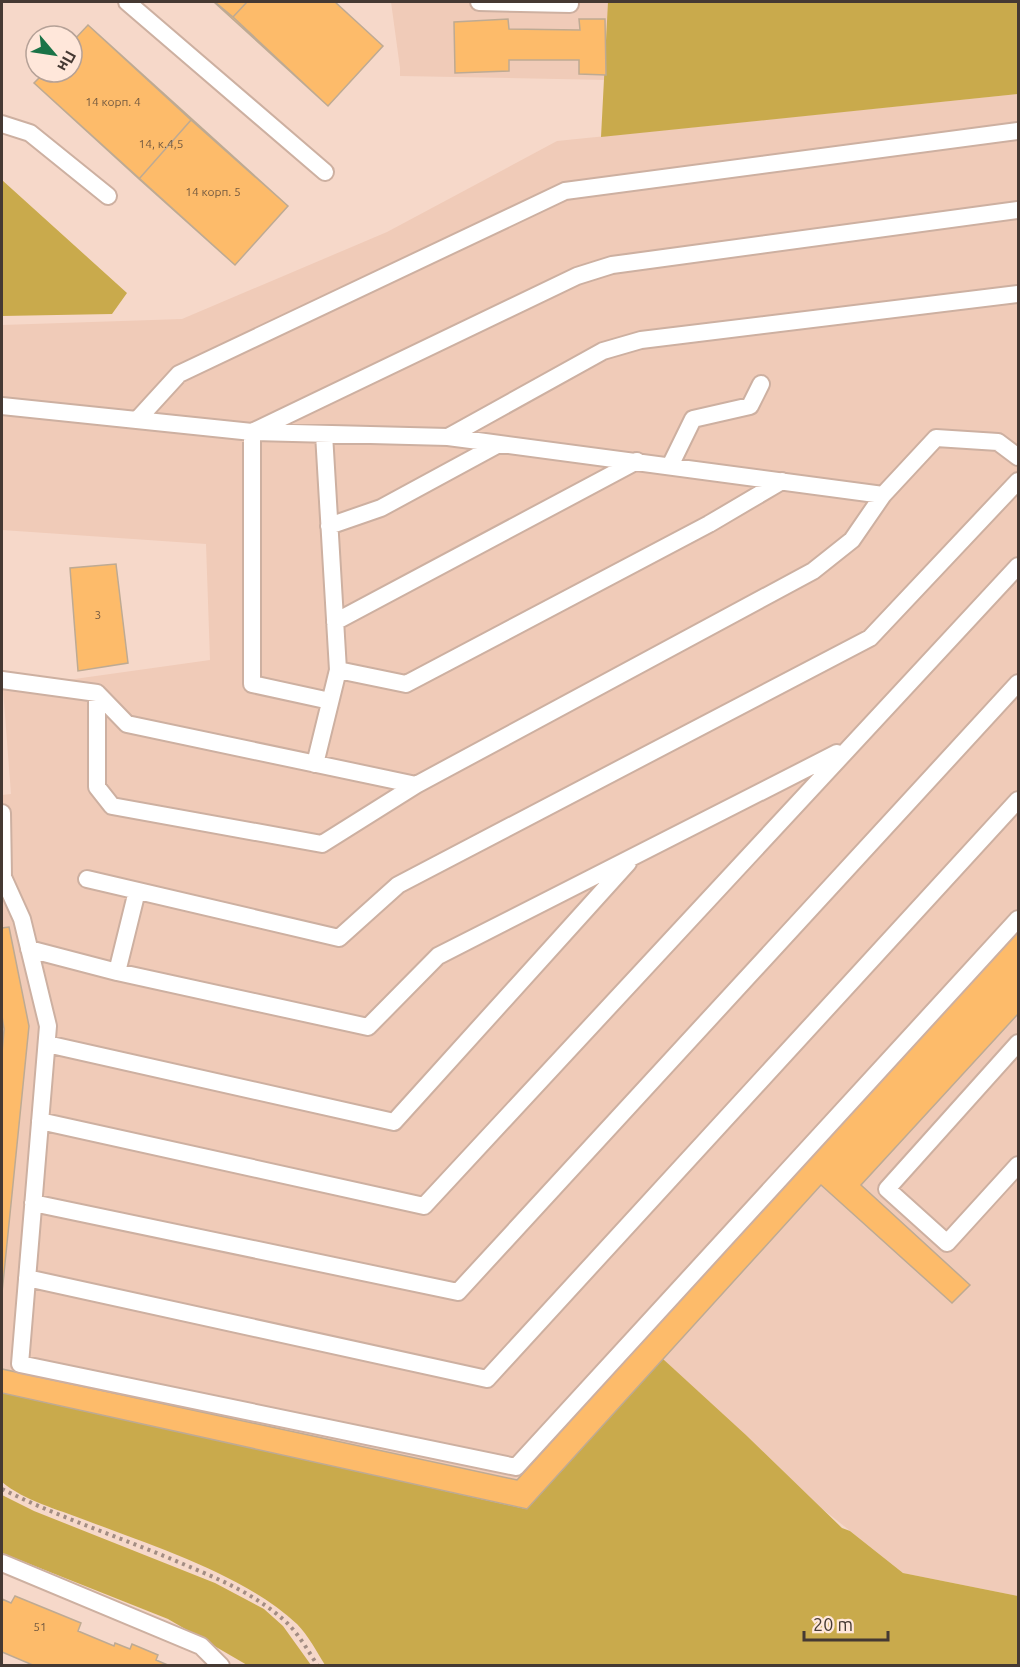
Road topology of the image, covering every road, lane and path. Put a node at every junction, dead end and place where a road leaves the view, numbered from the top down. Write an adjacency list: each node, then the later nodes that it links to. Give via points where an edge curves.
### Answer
1 (127, 2): 6 (lane)
2 (478, 2): 3 (lane)
3 (570, 4)
4 (2, 124): 7 (lane, via 30,133)
5 (1018, 131): 12 (lane, via 565,191 179,374)
6 (325, 172)
7 (108, 196)
8 (1018, 210): 13 (lane, via 612,265 577,276)
9 (1018, 294): 15 (lane, via 641,340 603,351)
10 (761, 384): 19 (lane, via 750,406 693,419)
11 (2, 406): 12 (lane)
12 (137, 420): 13 (lane)
13 (252, 432): 14 (lane); 30 (lane, via 252,684)
14 (324, 434): 15 (lane); 23 (lane)
15 (448, 437): 16 (lane)
16 (499, 444): 18 (lane); 23 (lane, via 381,508)
17 (1018, 457): 22 (lane, via 998,442 936,438)
18 (637, 461): 19 (lane); 25 (lane)
19 (670, 466): 20 (lane)
20 (782, 481): 22 (lane); 26 (lane, via 709,524 406,684)
21 (1018, 481): 38 (lane, via 870,638 398,885 339,938)
22 (883, 495): 33 (lane, via 852,540 813,571)
23 (329, 526): 25 (lane)
24 (1018, 566): 31 (lane)
25 (335, 622): 26 (lane)
26 (338, 670): 30 (lane)
27 (2, 680): 29 (lane)
28 (1018, 683): 46 (lane, via 458,1292)
29 (97, 693): 32 (lane, via 127,724); 33 (lane, via 98,787 112,806 322,844)
30 (330, 701): 32 (lane)
31 (849, 747): 36 (lane); 44 (lane, via 424,1206)
32 (315, 764): 33 (lane)
33 (416, 785)
34 (1018, 800): 47 (lane, via 487,1379)
35 (2, 813): 40 (lane, via 3,877 22,919)
36 (635, 855): 41 (lane, via 438,956 368,1027); 43 (lane, via 394,1122)
37 (87, 879): 38 (lane)
38 (137, 891): 41 (lane)
39 (1018, 919): 47 (lane, via 516,1467 20,1364)
40 (29, 949): 41 (lane); 43 (lane, via 48,1026)
41 (117, 972)
42 (1018, 1043): 45 (lane, via 887,1189 947,1244)
43 (47, 1044): 44 (lane)
44 (40, 1121): 46 (lane)
45 (1018, 1165)
46 (33, 1203): 47 (lane)
47 (27, 1278)
48 (2, 1489): 51 (path, via 228,1584 286,1622)
49 (2, 1563): 50 (lane, via 201,1646)
50 (221, 1665)
51 (318, 1665)

